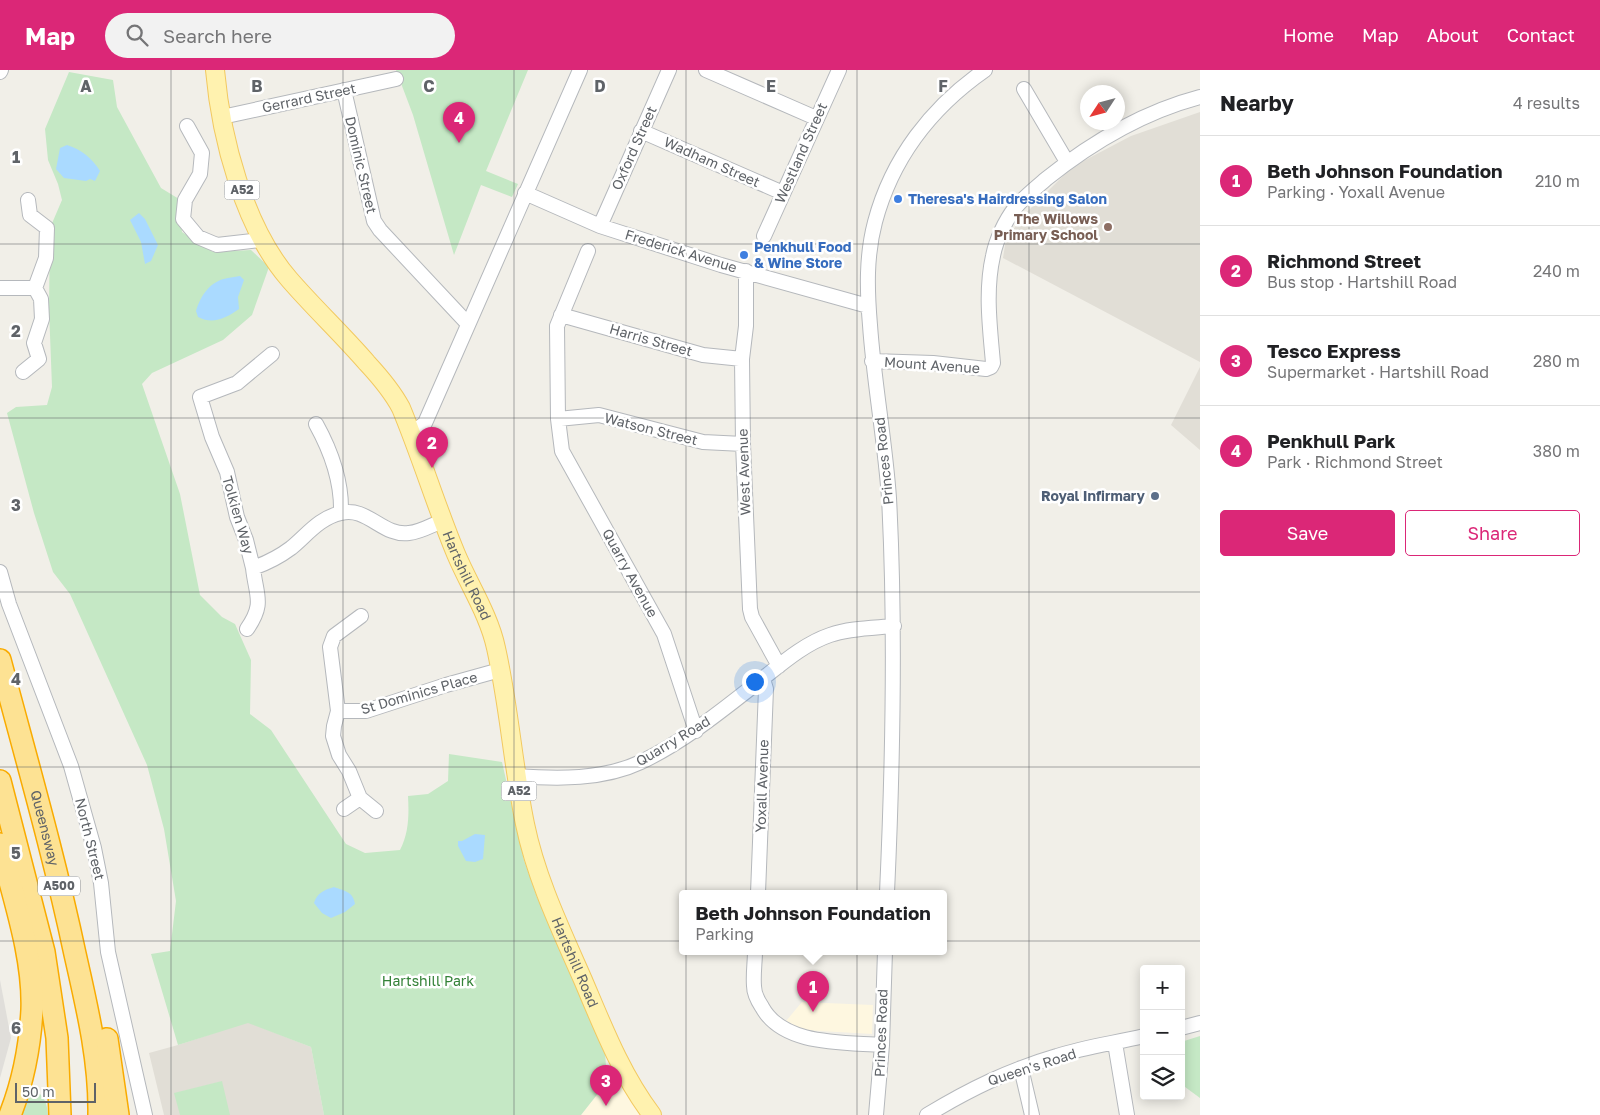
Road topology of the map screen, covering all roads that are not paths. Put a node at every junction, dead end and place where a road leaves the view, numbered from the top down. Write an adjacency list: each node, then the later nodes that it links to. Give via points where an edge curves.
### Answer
1 (216, 70): 11 (main road, Hartshill Road / A52)
2 (580, 70): 16 (street)
3 (668, 70): 14 (street, Oxford Street)
4 (706, 70): 12 (street)
5 (839, 70): 12 (street, Westland Street)
6 (985, 70): 26 (street, Princes Road, via 932,115 909,145 893,174 871,241)
7 (396, 79): 9 (street, Gerrard Street)
8 (1024, 89): 15 (street)
9 (344, 90): 11 (street, Gerrard Street); 28 (street, Dominic Street, via 374,221)
10 (1200, 97): 15 (street, via 1125,125)
11 (222, 117): 21 (main road, Hartshill Road / A52, via 239,184)
12 (816, 118): 17 (street, Westland Street)
13 (187, 126): 21 (street, via 202,152 200,174 185,200 183,220 198,237 217,245)
14 (641, 131): 17 (street, Wadham Street); 19 (street, Oxford Street)
15 (1067, 162): 31 (street, Mount Avenue, via 1015,208 1000,235 993,256 990,285 994,363 991,368)
16 (526, 193): 19 (street, Frederick Avenue); 28 (street)
17 (783, 193): 20 (street, Westland Street)
18 (28, 200): 25 (street, via 30,215 48,228 46,258)
19 (600, 226): 23 (street, Frederick Avenue)
20 (764, 236)
21 (261, 240): 35 (main road, Hartshill Road / A52, via 289,280 395,396)
22 (588, 251): 27 (street)
23 (746, 271): 26 (street, Frederick Avenue); 30 (street, West Avenue)
24 (0, 288): 25 (street)
25 (35, 288): 32 (street, via 41,299 42,319 34,342 39,359)
26 (868, 306): 31 (street, Princes Road)
27 (561, 315): 30 (street, Harris Street, via 703,355); 33 (street, via 557,326)
28 (468, 324): 35 (street, via 424,422)
29 (272, 354): 39 (street, Tolkien Way, via 237,383 200,397 227,472)
30 (742, 359): 36 (street, West Avenue)
31 (872, 361): 42 (street, Princes Road, via 888,494)
32 (23, 372)
33 (558, 419): 36 (street, Watson Street, via 600,415 703,442); 49 (street, Quarry Avenue, via 562,451 664,634)
34 (316, 424): 37 (street, via 335,465 342,496)
35 (412, 433): 38 (main road, Hartshill Road / A52)
36 (743, 444): 45 (street, West Avenue, via 750,609)
37 (341, 513): 38 (street, via 365,515 395,532 409,533); 39 (street, Tolkien Way, via 313,526 269,563)
38 (442, 521): 46 (main road, Hartshill Road / A52, via 492,632)
39 (253, 568): 43 (street, via 259,604 256,617)
40 (0, 572): 71 (street, North Street, via 9,604 71,766 94,848 108,952)
41 (361, 616): 48 (street, via 334,636 330,647)
42 (894, 626): 45 (street, Quarry Road, via 831,634); 58 (street, Princes Road)
43 (247, 629)
44 (0, 660): 55 (highway, Queensway / A500)
45 (779, 666): 47 (street, Quarry Road)
46 (500, 670): 48 (street, St Dominics Place, via 366,711); 50 (main road, Hartshill Road / A52)
47 (763, 679): 49 (street, Quarry Road); 57 (street, Yoxall Avenue, via 766,689)
48 (338, 712): 52 (street, via 334,726 336,746)
49 (696, 731): 50 (street, Quarry Road, via 640,762 619,769 593,775)
50 (517, 776): 72 (main road, Hartshill Road / A52, via 535,864 548,899 616,1056)
51 (0, 781): 68 (highway, A500, via 44,952 57,1038)
52 (360, 798): 53 (street); 54 (street)
53 (344, 809)
54 (376, 811)
55 (46, 832): 69 (highway, Queensway / A500, via 90,1020); 70 (highway, via 93,983 107,1041)
56 (0, 844): 67 (highway, via 25,944 32,1009 28,1049)
57 (758, 890)
58 (887, 890)
59 (755, 955): 65 (street, via 754,987 771,1020 793,1034 811,1039)
60 (885, 955): 65 (street, Princes Road)
61 (1200, 1023): 62 (street)
62 (1185, 1027)
63 (1140, 1037): 64 (street, Queen's Road)
64 (1115, 1043): 66 (street, Queen's Road, via 1059,1055); 76 (street)
65 (882, 1045): 73 (street, Princes Road)
66 (1021, 1068): 74 (street, Queen's Road, via 978,1086); 75 (street)
67 (10, 1115)
68 (60, 1115)
69 (98, 1115)
70 (118, 1115)
71 (145, 1115)
72 (652, 1115)
73 (876, 1115)
74 (927, 1115)
75 (1032, 1115)
76 (1127, 1115)

